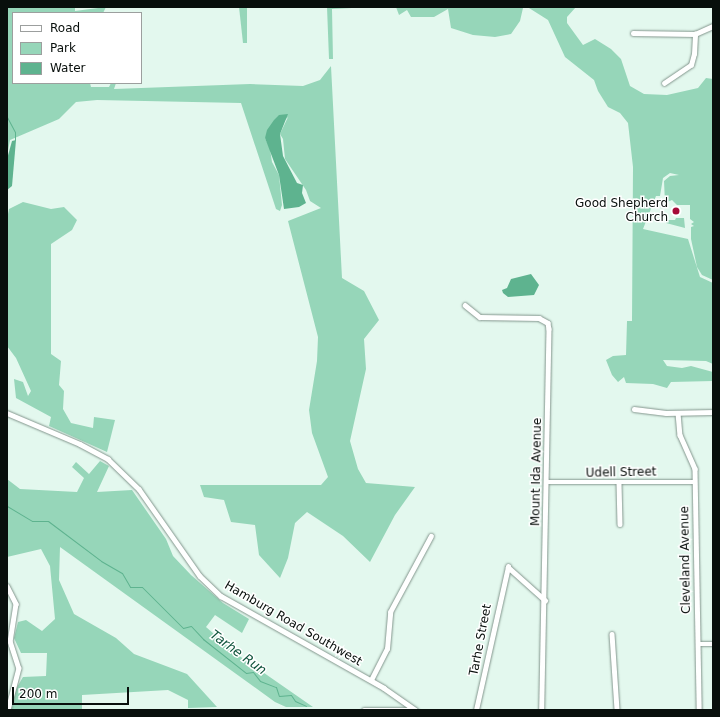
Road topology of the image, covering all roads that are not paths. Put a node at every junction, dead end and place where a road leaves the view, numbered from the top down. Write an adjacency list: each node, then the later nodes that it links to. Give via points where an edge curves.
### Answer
1 (713, 26): 3 (street)
2 (633, 33): 3 (street)
3 (695, 34): 4 (street, via 691,64)
4 (664, 83)
5 (465, 304): 10 (street, Mount Ida Avenue, via 480,317 539,318 548,323)
6 (634, 408): 9 (street)
7 (713, 412): 9 (street)
8 (7, 413): 20 (street, Hamburg Road Southwest, via 80,444 108,459 143,495 212,589)
9 (678, 413): 11 (street, Cleveland Avenue, via 678,429 693,463)
10 (547, 482): 12 (street, Udell Street); 16 (street, Mount Ida Avenue)
11 (695, 482): 12 (street, Udell Street); 18 (street, Cleveland Avenue)
12 (619, 483): 13 (street)
13 (620, 524)
14 (431, 536): 20 (street, via 390,612 387,649)
15 (7, 586): 21 (street, via 16,604 10,641 19,668)
16 (545, 600): 24 (street, Tarhe Street, via 508,567); 25 (street, Mount Ida Avenue)
17 (612, 634): 26 (street)
18 (698, 644): 19 (street); 27 (street, Cleveland Avenue)
19 (713, 644)
20 (371, 680): 23 (street, Hamburg Road Southwest)
21 (8, 710)
22 (364, 710): 23 (street)
23 (415, 710)
24 (476, 710)
25 (542, 710)
26 (617, 710)
27 (699, 710)

